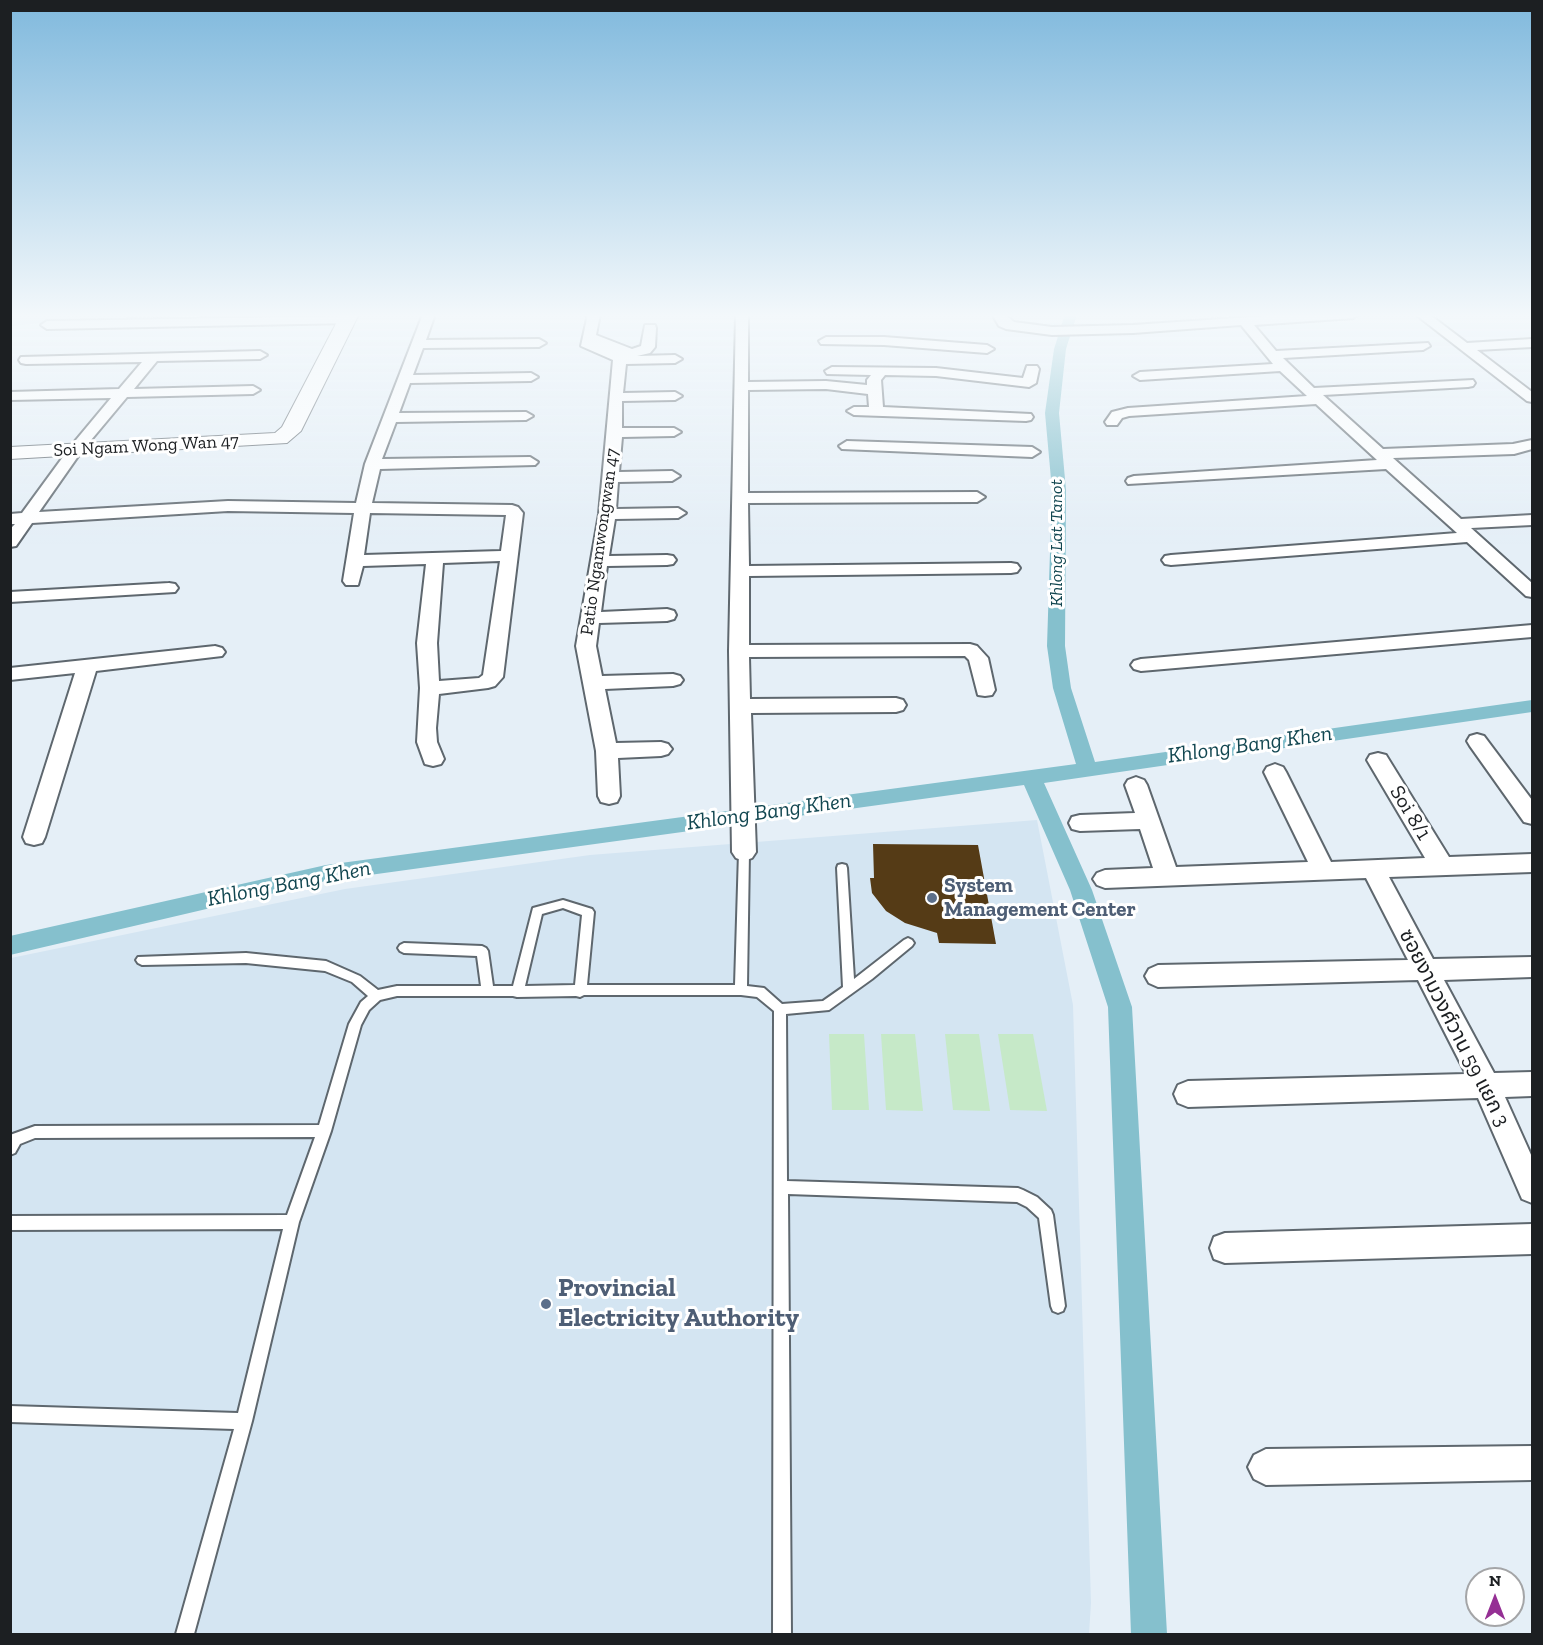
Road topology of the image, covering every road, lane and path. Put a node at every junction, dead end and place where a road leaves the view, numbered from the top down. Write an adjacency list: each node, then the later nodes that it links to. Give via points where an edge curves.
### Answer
1 (220, 391): 9 (street)
2 (311, 391): 25 (street, Soi Ngam Wong Wan 47, via 291,431 280,439)
3 (400, 391): 18 (street)
4 (616, 391): 13 (street, Patio Ngamwongwan 47)
5 (740, 391): 35 (street)
6 (876, 391): 15 (street)
7 (1309, 391): 12 (street)
8 (1377, 391): 12 (street)
9 (124, 393): 10 (street); 25 (street)
10 (10, 396)
11 (675, 396): 13 (street)
12 (1315, 396): 19 (street, via 1128,412 1117,415); 28 (street)
13 (615, 397): 22 (street, Patio Ngamwongwan 47)
14 (854, 411): 15 (street)
15 (876, 411): 20 (street)
16 (526, 416): 18 (street)
17 (1026, 417): 20 (street)
18 (390, 418): 30 (street)
19 (1112, 422)
20 (913, 430): 24 (street); 26 (street)
21 (674, 432): 22 (street)
22 (615, 433): 32 (street, Patio Ngamwongwan 47)
23 (1533, 444): 28 (street, via 1514,449)
24 (847, 446)
25 (76, 450): 27 (street, Soi Ngam Wong Wan 47); 39 (street)
26 (1032, 452)
27 (10, 453)
28 (1383, 459): 33 (street); 42 (street)
29 (530, 462): 30 (street)
30 (373, 464): 36 (street)
31 (672, 476): 32 (street)
32 (610, 477): 38 (street, Patio Ngamwongwan 47)
33 (1134, 481)
34 (977, 497): 35 (street)
35 (740, 498): 51 (street)
36 (363, 506): 39 (street, via 202,506); 44 (street, via 512,510 515,513); 48 (street)
37 (678, 513): 38 (street)
38 (607, 514): 49 (street, Patio Ngamwongwan 47)
39 (28, 518): 40 (street); 43 (street)
40 (10, 519)
41 (1533, 520): 42 (street)
42 (1465, 531): 47 (street); 54 (street)
43 (10, 543)
44 (509, 556): 45 (street); 66 (street, via 493,677 479,684)
45 (435, 559): 48 (street); 66 (street, via 428,643)
46 (667, 560): 49 (street)
47 (1172, 560)
48 (355, 561): 52 (street)
49 (600, 561): 57 (street, Patio Ngamwongwan 47)
50 (1011, 568): 51 (street)
51 (740, 571): 59 (street)
52 (351, 580)
53 (169, 588): 55 (street)
54 (1533, 592)
55 (10, 597)
56 (667, 615): 57 (street)
57 (591, 618): 65 (street, Patio Ngamwongwan 47, via 586,646)
58 (1533, 631): 61 (street)
59 (739, 651): 67 (street, via 970,650 978,658); 69 (street)
60 (215, 652): 62 (street)
61 (1141, 665)
62 (87, 667): 63 (street); 81 (street)
63 (10, 674)
64 (673, 680): 65 (street)
65 (593, 682): 72 (street, Patio Ngamwongwan 47)
66 (430, 688): 73 (street, via 426,728)
67 (985, 690)
68 (896, 705): 69 (street)
69 (741, 706): 82 (street)
70 (1477, 741): 78 (street)
71 (661, 749): 72 (street)
72 (608, 751): 77 (street, Patio Ngamwongwan 47)
73 (433, 759)
74 (1378, 760): 84 (street, Soi 8/1)
75 (1275, 772): 87 (street)
76 (1136, 785): 79 (street)
77 (609, 795)
78 (1533, 816)
79 (1148, 821): 80 (street); 88 (street)
80 (1080, 824)
81 (34, 837)
82 (744, 852): 97 (lane)
83 (1533, 863): 84 (street)
84 (1442, 866): 86 (street)
85 (842, 868): 96 (lane)
86 (1373, 868): 87 (street); 94 (street, ซอยงามวงศ์วาน 59 แยก 3)
87 (1323, 870): 88 (street)
88 (1167, 875): 89 (street)
89 (1105, 879)
90 (908, 943): 96 (lane)
91 (404, 948): 98 (lane, via 482,951)
92 (142, 960): 101 (lane, via 246,958 326,966 356,979)
93 (1533, 966): 94 (street)
94 (1424, 969): 95 (street); 104 (street, ซอยงามวงศ์วาน 59 แยก 3)
95 (1158, 976)
96 (849, 989): 102 (lane, via 825,1006)
97 (741, 990): 100 (lane); 102 (lane, via 760,992)
98 (488, 992): 99 (lane); 101 (lane, via 398,991)
99 (517, 992): 100 (lane); 100 (lane, via 537,911 563,904 588,912)
100 (580, 992)
101 (376, 996): 106 (lane, via 355,1024)
102 (780, 1009): 108 (lane)
103 (1533, 1084): 104 (street)
104 (1486, 1085): 105 (street); 109 (street, ซอยงามวงศ์วาน 59 แยก 3)
105 (1188, 1095)
106 (324, 1131): 107 (lane, via 35,1132 15,1139); 110 (lane)
107 (10, 1149)
108 (780, 1187): 114 (lane, via 1018,1195 1046,1215); 120 (lane)
109 (1533, 1189)
110 (292, 1222): 111 (lane); 116 (lane)
111 (10, 1223)
112 (1533, 1239): 113 (street)
113 (1225, 1248)
114 (1058, 1306)
115 (10, 1414): 116 (lane)
116 (244, 1420): 119 (lane)
117 (1533, 1463): 118 (street)
118 (1266, 1467)
119 (185, 1635)
120 (782, 1635)

